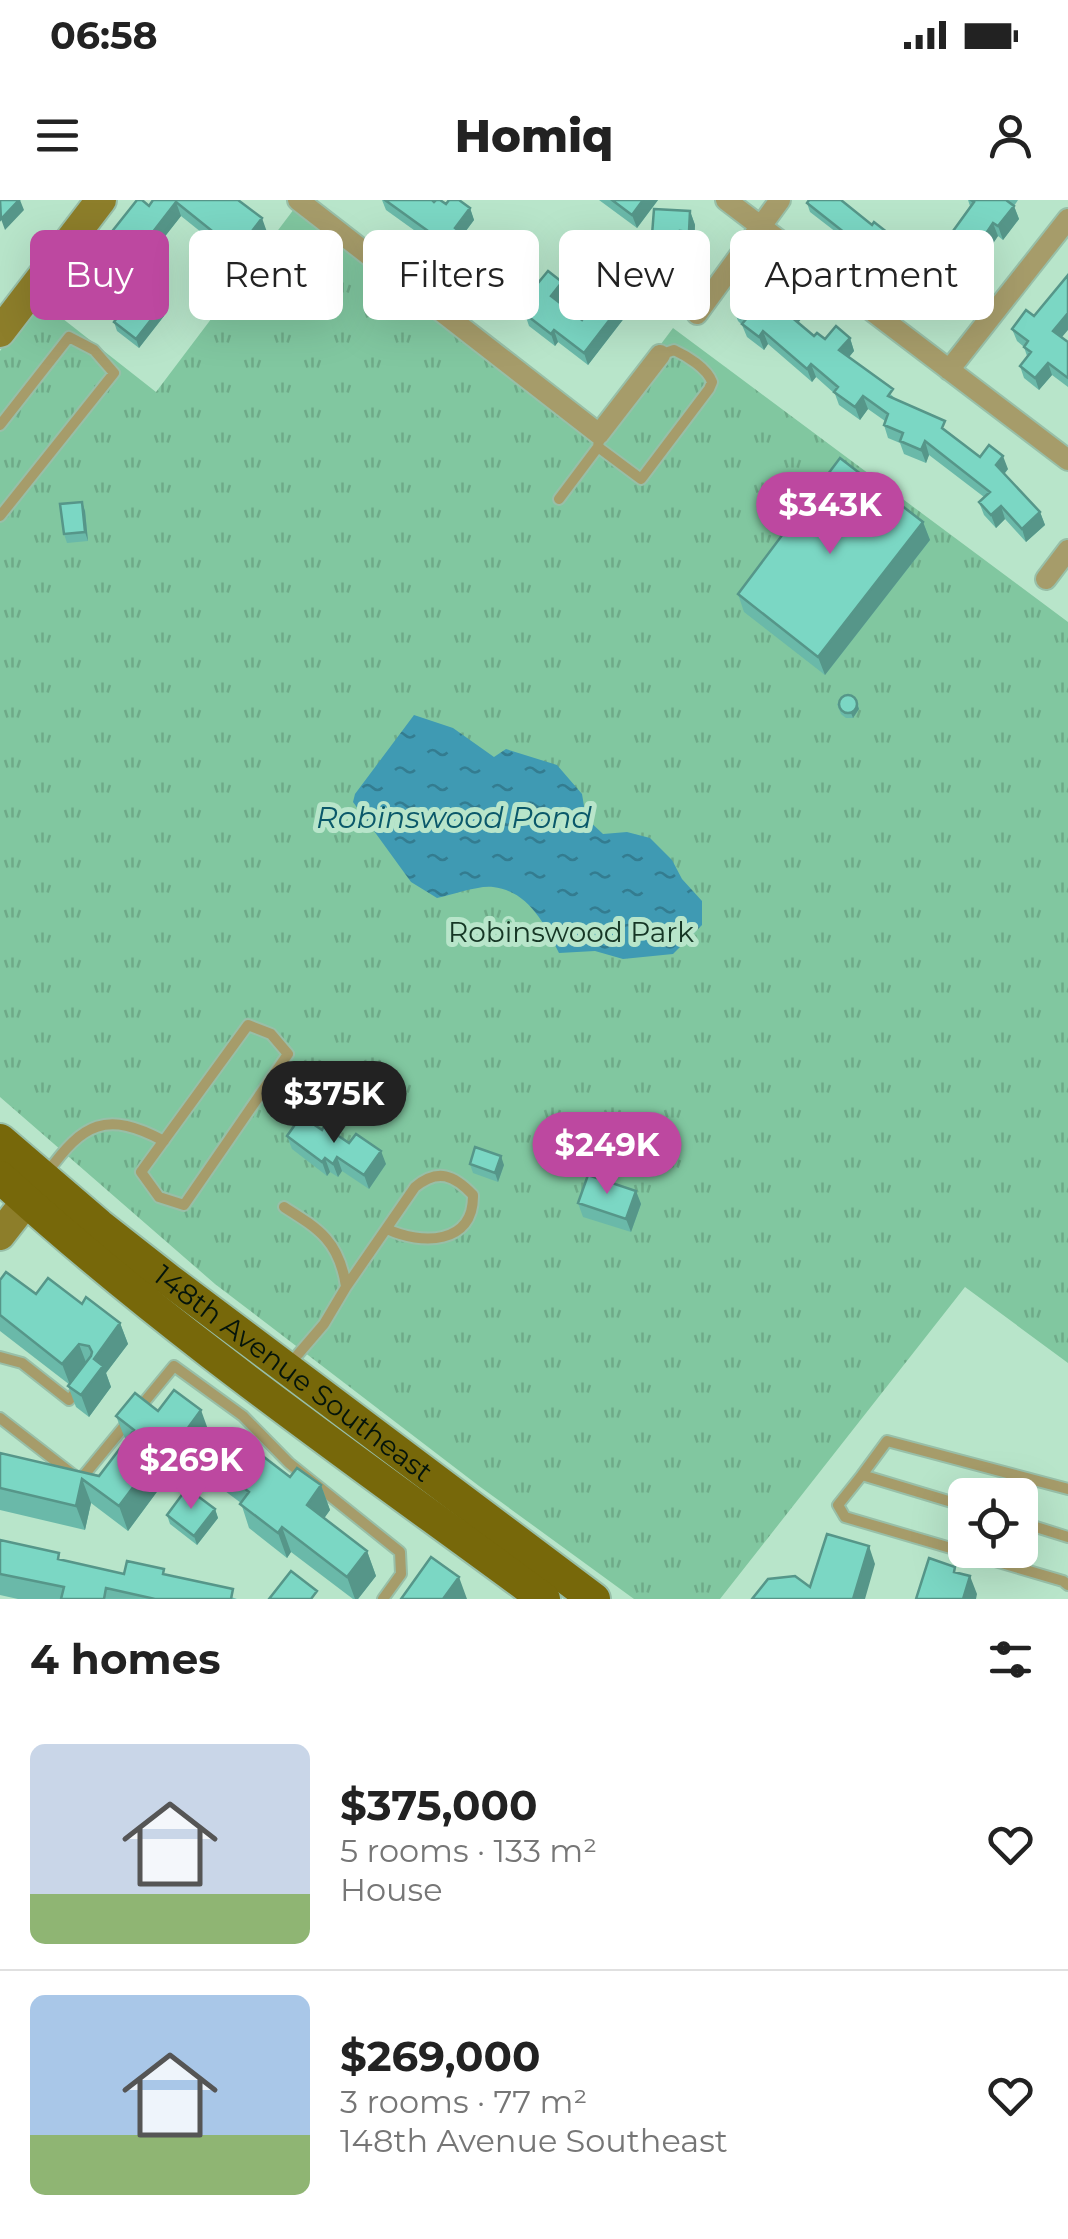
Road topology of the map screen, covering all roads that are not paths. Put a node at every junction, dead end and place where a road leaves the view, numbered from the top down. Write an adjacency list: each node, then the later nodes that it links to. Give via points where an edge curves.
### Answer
1 (298, 200): 12 (street)
2 (726, 200): 6 (street)
3 (780, 200): 6 (street)
4 (94, 203): 8 (street)
5 (1068, 219): 10 (street)
6 (760, 226): 7 (street); 10 (street)
7 (710, 296)
8 (0, 332)
9 (660, 355): 12 (street); 12 (lane, via 674,350 689,359 710,375 709,389 641,479)
10 (950, 370): 13 (street)
11 (0, 425): 15 (lane, via 69,337 94,350 114,373)
12 (599, 440): 14 (lane)
13 (1068, 460)
14 (559, 499)
15 (0, 516)
16 (1068, 550): 17 (street)
17 (1046, 579)
18 (0, 1140): 21 (main road, 148th Avenue Southeast)
19 (164, 1140): 19 (lane, via 141,1172 159,1197 184,1205 288,1054 271,1034 248,1025); 21 (lane, via 140,1128 105,1123 88,1129)
20 (0, 1177): 21 (main road, 148th Avenue Southeast)
21 (35, 1190): 24 (street); 27 (main road, 148th Avenue Southeast); 29 (main road, 148th Avenue Southeast)
22 (284, 1207): 25 (lane, via 328,1238)
23 (387, 1228): 23 (lane, via 414,1186 427,1178 453,1178 473,1195 470,1218 448,1236 413,1238); 25 (lane)
24 (0, 1235)
25 (346, 1286): 27 (lane)
26 (0, 1357): 28 (lane, via 22,1363 69,1400)
27 (287, 1367): 39 (main road, 148th Avenue Southeast)
28 (91, 1373)
29 (253, 1403): 30 (lane, via 174,1366 80,1480); 37 (lane, via 289,1464 400,1552 401,1574); 38 (main road, 148th Avenue Southeast)
30 (0, 1418)
31 (862, 1476): 32 (lane, via 886,1440); 33 (lane); 36 (lane, via 838,1505 844,1517)
32 (1068, 1488)
33 (948, 1501)
34 (1038, 1528): 35 (lane)
35 (1068, 1537)
36 (1068, 1585)
37 (383, 1599)
38 (544, 1599)
39 (594, 1599)

